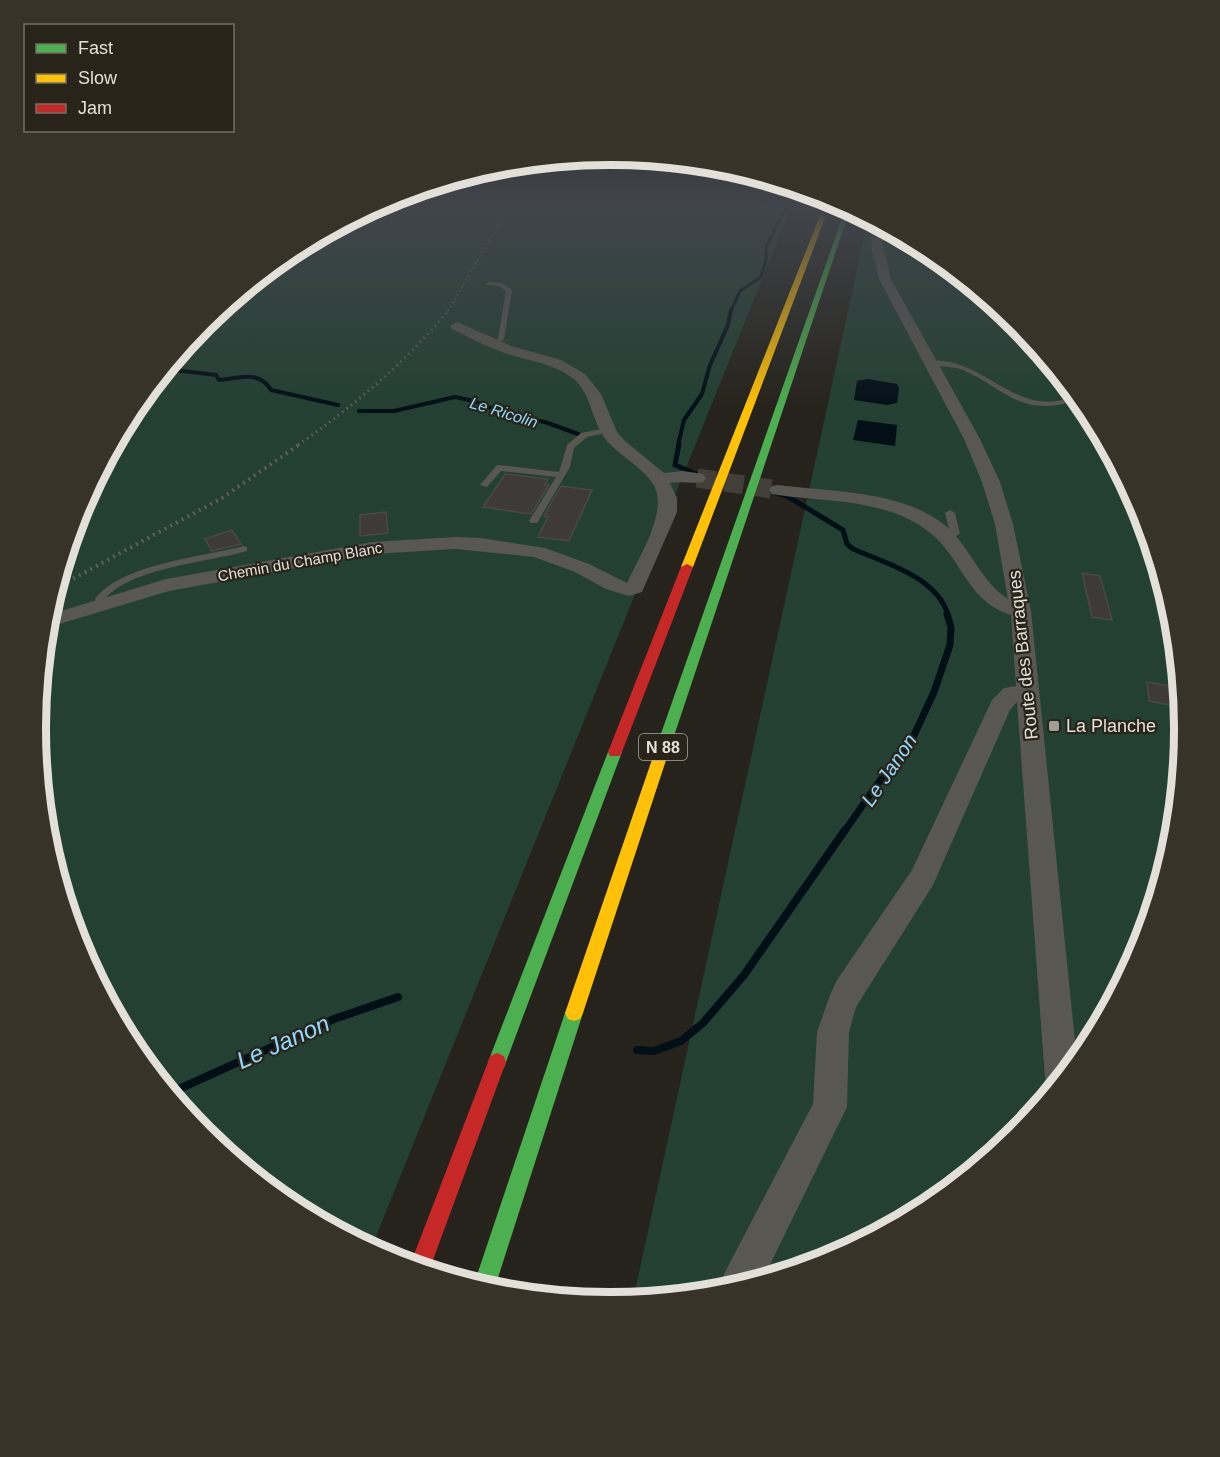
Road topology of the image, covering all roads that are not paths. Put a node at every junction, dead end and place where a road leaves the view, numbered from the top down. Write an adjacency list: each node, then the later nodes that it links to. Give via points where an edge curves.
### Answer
1 (801, 273): 24 (highway, N 88)
2 (826, 273): 26 (highway, N 88, via 610,900)
3 (884, 273): 7 (street, Route des Barraques, via 892,295)
4 (488, 284): 6 (lane, via 500,284 509,290 501,339)
5 (457, 326): 6 (street)
6 (495, 345): 9 (street, via 570,369 593,394)
7 (930, 363): 8 (lane, via 954,364 1030,402 1060,403); 20 (street, Route des Barraques, via 991,482 1004,524)
8 (1066, 397)
9 (608, 430): 10 (lane, via 584,435 574,443); 11 (street, via 619,446)
10 (561, 475): 13 (lane, via 499,468); 16 (lane)
11 (660, 478): 12 (street); 19 (street, Chemin du Champ Blanc, via 668,498 668,512 638,584 629,590 538,552 455,543 356,551 166,585)
12 (697, 478)
13 (484, 485)
14 (778, 490): 17 (street, via 888,504 930,523)
15 (950, 513): 17 (lane, via 956,530)
16 (534, 522)
17 (948, 537): 20 (street, via 979,586 1002,606)
18 (243, 549): 19 (lane, via 140,574 105,591 100,599)
19 (102, 605): 21 (street, Chemin du Champ Blanc)
20 (1021, 611): 22 (street, Route des Barraques)
21 (57, 619)
22 (1028, 693): 23 (street, Route des Barraques); 25 (street, via 1012,694 1000,706 924,877 848,990 835,1023 830,1107)
23 (1061, 1067)
24 (422, 1259)
25 (744, 1276)
26 (487, 1278)

